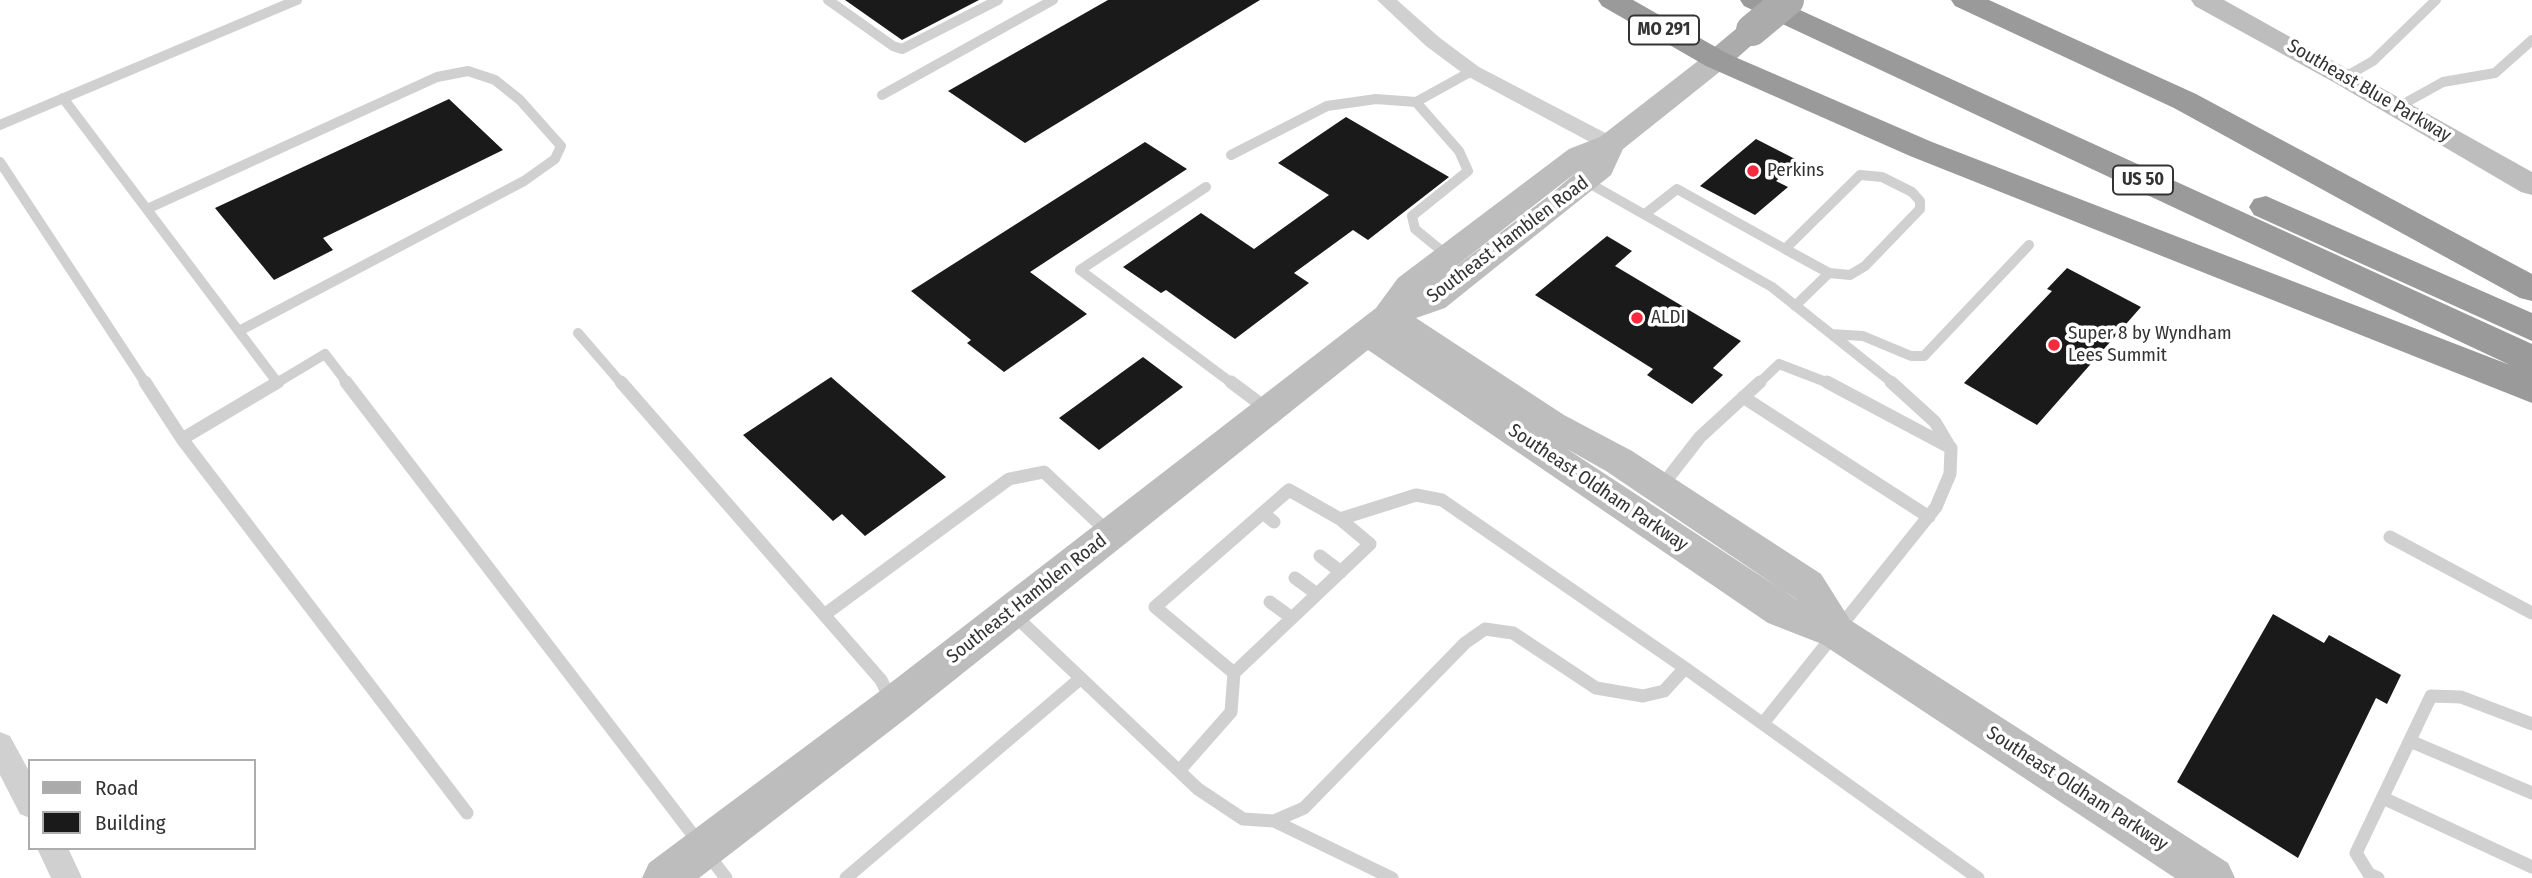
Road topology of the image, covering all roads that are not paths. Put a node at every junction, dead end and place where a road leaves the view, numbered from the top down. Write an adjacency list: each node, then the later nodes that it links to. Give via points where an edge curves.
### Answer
1 (296, 0): 18 (lane)
2 (828, 0): 3 (lane, via 902,49)
3 (998, 0)
4 (1053, 0): 17 (lane)
5 (1386, 0): 15 (street)
6 (1612, 0): 14 (highway, MO 291)
7 (1788, 0): 12 (main road, bridge)
8 (1809, 0): 37 (highway, US 50)
9 (1965, 0): 34 (highway, via 2185,101)
10 (2204, 0): 16 (main road, Southeast Blue Parkway)
11 (2436, 0): 16 (lane, via 2373,61)
12 (1753, 15): 14 (main road); 41 (highway, US 50)
13 (2532, 40): 20 (lane, via 2495,73 2443,82)
14 (1717, 60): 22 (main road, Southeast Hamblen Road); 43 (highway, via 1921,149)
15 (1472, 71): 19 (lane); 22 (street)
16 (2345, 77): 20 (main road, Southeast Blue Parkway)
17 (882, 94)
18 (63, 98): 21 (lane); 28 (lane)
19 (1416, 102): 23 (lane, via 1376,99 1327,106); 32 (lane, via 1459,151 1468,171 1412,216 1415,229)
20 (2398, 107): 26 (main road, Southeast Blue Parkway)
21 (0, 125)
22 (1610, 144): 25 (main road, Southeast Hamblen Road, via 1601,168); 32 (main road, Southeast Hamblen Road, via 1579,156)
23 (1231, 155)
24 (0, 162): 46 (lane)
25 (1587, 181): 29 (lane); 36 (main road, Southeast Hamblen Road, via 1434,300)
26 (2532, 184)
27 (1206, 187): 45 (lane, via 1080,270)
28 (147, 209): 38 (lane); 38 (lane, via 437,77 468,71 495,80 520,100 561,146 555,159 524,181)
29 (1645, 214): 31 (lane, via 1677,189); 35 (lane, via 1727,259)
30 (2029, 245): 40 (lane, via 1924,356 1911,356 1863,336)
31 (1785, 249): 33 (lane); 33 (lane, via 1860,175 1882,177 1920,201 1920,209 1865,266 1850,275)
32 (1448, 256): 36 (main road, Southeast Hamblen Road, via 1409,286)
33 (1829, 273): 35 (lane)
34 (2532, 289)
35 (1795, 306): 40 (lane)
36 (1377, 324): 45 (main road, Southeast Hamblen Road); 48 (main road, Southeast Oldham Parkway); 62 (main road, Southeast Oldham Parkway, via 1782,611)
37 (2532, 328)
38 (239, 331): 42 (lane)
39 (578, 333): 60 (lane)
40 (1830, 334): 47 (lane, via 1905,391 1935,422)
41 (2532, 360)
42 (277, 382): 46 (lane); 77 (lane, via 326,354)
43 (2532, 389)
44 (1743, 397): 47 (lane, via 1779,364 1818,377); 48 (lane, via 1700,437); 49 (lane)
45 (1267, 409): 51 (main road, Southeast Hamblen Road)
46 (182, 439): 75 (lane)
47 (1951, 449): 49 (lane, via 1950,474)
48 (1660, 488): 62 (main road, Southeast Oldham Parkway, via 1808,585)
49 (1929, 517): 62 (lane)
50 (1340, 519): 54 (lane, via 1370,544); 63 (lane, via 1416,495 1443,500); 64 (lane, via 1289,490 1269,517 1155,607)
51 (1110, 534): 58 (main road, Southeast Hamblen Road); 60 (lane, via 1044,472 1009,480)
52 (2390, 537): 59 (lane)
53 (1320, 556): 54 (lane)
54 (1341, 572): 56 (lane)
55 (1295, 578): 56 (lane)
56 (1317, 594): 61 (lane)
57 (1270, 602): 61 (lane)
58 (1011, 612): 65 (lane); 66 (main road, Southeast Hamblen Road)
59 (2532, 613)
60 (824, 615): 66 (lane, via 881,680)
61 (1292, 618): 64 (lane)
62 (1836, 632): 67 (lane); 86 (main road, Southeast Oldham Parkway)
63 (1685, 668): 67 (lane); 76 (lane, via 1664,691 1643,696 1596,688 1513,634 1485,629 1465,643 1304,808)
64 (1234, 673): 71 (lane, via 1231,712)
65 (1081, 678): 71 (lane); 83 (lane)
66 (894, 704): 77 (main road, Southeast Hamblen Road)
67 (1764, 722): 85 (lane)
68 (2532, 724): 69 (lane, via 2461,697 2431,696)
69 (2410, 741): 72 (lane); 73 (lane)
70 (0, 745): 74 (street)
71 (1179, 771): 76 (lane, via 1242,819)
72 (2532, 793)
73 (2383, 798): 79 (lane); 87 (lane, via 2356,853 2369,874)
74 (28, 800)
75 (467, 813)
76 (1274, 821): 84 (lane)
77 (702, 848): 81 (main road, Southeast Hamblen Road); 82 (lane)
78 (53, 850): 80 (street)
79 (2532, 867)
80 (67, 878)
81 (663, 878)
82 (726, 878)
83 (846, 878)
84 (1392, 878)
85 (1978, 878)
86 (2213, 878)
87 (2378, 878)

